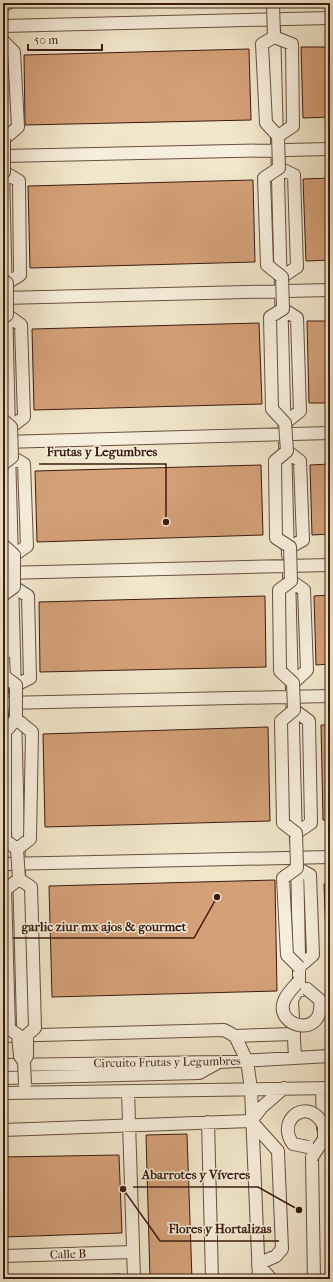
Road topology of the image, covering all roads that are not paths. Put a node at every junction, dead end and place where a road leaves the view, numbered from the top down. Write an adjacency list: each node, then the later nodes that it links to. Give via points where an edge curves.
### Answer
1 (8, 3): 3 (street)
2 (274, 3): 5 (street); 7 (street, bridge)
3 (3, 6)
4 (330, 18): 5 (street)
5 (274, 20): 6 (street); 12 (street)
6 (3, 26)
7 (274, 37): 9 (street, bridge, via 262,44 266,123); 9 (street, bridge, via 292,44 293,126)
8 (3, 41): 10 (street, via 14,52 18,126)
9 (278, 136): 14 (street, bridge)
10 (4, 139): 15 (street, bridge)
11 (330, 149): 12 (street)
12 (278, 151): 13 (street); 19 (street)
13 (3, 156)
14 (279, 168): 16 (street, bridge, via 264,178 267,265); 16 (street, via 294,175 296,267)
15 (4, 172): 17 (street, via 19,181 20,275); 20 (street)
16 (282, 277): 21 (street, bridge)
17 (5, 282): 22 (street, bridge)
18 (330, 290): 19 (street)
19 (281, 291): 20 (street); 24 (street)
20 (4, 298): 26 (street)
21 (283, 309): 24 (street, bridge, via 270,317 272,409); 24 (street, via 297,318 300,411)
22 (5, 317): 23 (street, via 21,325 24,416)
23 (7, 423): 28 (street, bridge)
24 (285, 428): 25 (street); 26 (street); 27 (street, bridge); 33 (street)
25 (330, 433)
26 (6, 442): 34 (street)
27 (287, 451): 30 (street, bridge, via 275,460 276,538); 30 (street, via 300,461 303,540)
28 (8, 460): 31 (street, via 24,464 28,546)
29 (3, 545): 31 (street, bridge)
30 (290, 547): 35 (street, bridge)
31 (14, 556): 36 (street, bridge)
32 (330, 564): 33 (street)
33 (288, 565): 34 (street); 42 (street)
34 (8, 573): 43 (street)
35 (291, 581): 39 (street, bridge, via 278,590 280,671); 39 (street, via 304,590 307,670)
36 (14, 587): 37 (street, bridge); 40 (street, via 28,596 30,678)
37 (3, 595)
38 (3, 657): 40 (street, bridge, via 4,676)
39 (293, 683): 44 (street, bridge)
40 (16, 685): 45 (street, bridge)
41 (330, 696): 42 (street)
42 (292, 698): 43 (street); 49 (street)
43 (9, 703): 51 (street)
44 (294, 710): 46 (street, bridge, via 281,721 283,823); 46 (street, via 309,721 312,823)
45 (16, 719): 47 (street, bridge, via 5,732 5,840); 47 (street, bridge, via 32,732 30,839)
46 (296, 833): 49 (street, bridge)
47 (17, 849): 52 (street, bridge)
48 (330, 857): 49 (street)
49 (297, 863): 51 (street); 53 (street, bridge, via 283,878 287,955); 53 (street, via 310,875 313,955)
50 (3, 864): 51 (street)
51 (19, 864): 54 (street)
52 (19, 879): 61 (street, bridge, via 31,887 35,1028 27,1035 27,1056); 61 (street, bridge, via 5,890 5,898 9,1029 18,1036 20,1056)
53 (299, 961): 55 (street, bridge, via 299,981 284,1001 283,1010 290,1022 298,1026 305,1026 312,1024 321,1009 320,1000 307,989 297,991 292,1000)
54 (23, 1025)
55 (294, 1034): 57 (street); 59 (street)
56 (3, 1036): 57 (street, via 224,1030)
57 (235, 1036): 60 (street)
58 (330, 1056): 59 (street, Circuito Frutas y Legumbres)
59 (295, 1058): 60 (street, Circuito Frutas y Legumbres)
60 (247, 1061): 62 (street, Circuito Frutas y Legumbres); 70 (street)
61 (24, 1062): 65 (street, bridge)
62 (220, 1062): 63 (street, Circuito Frutas y Legumbres); 65 (street, via 199,1073)
63 (3, 1065)
64 (3, 1078): 65 (street)
65 (25, 1081): 66 (street); 69 (street, via 186,1080 194,1082)
66 (3, 1085)
67 (284, 1088): 68 (street); 70 (street); 74 (street, via 262,1107)
68 (326, 1088): 84 (street, bridge, via 323,1131 321,1139 308,1147 293,1144 287,1130 290,1119 306,1112 314,1114 320,1120 324,1126 325,1134 320,1147 312,1157)
69 (201, 1089): 70 (street); 71 (street)
70 (251, 1089): 74 (street)
71 (128, 1091): 72 (street); 75 (street)
72 (3, 1093)
73 (208, 1122): 74 (street); 75 (street); 81 (street)
74 (251, 1122): 79 (street); 79 (street, via 278,1151 282,1249 276,1256)
75 (130, 1124): 76 (street); 77 (street)
76 (3, 1130)
77 (133, 1252): 78 (street, Calle B); 80 (street)
78 (3, 1256)
79 (258, 1264): 82 (street); 83 (street)
80 (134, 1279)
81 (212, 1279)
82 (259, 1279)
83 (271, 1279)
84 (314, 1279)

